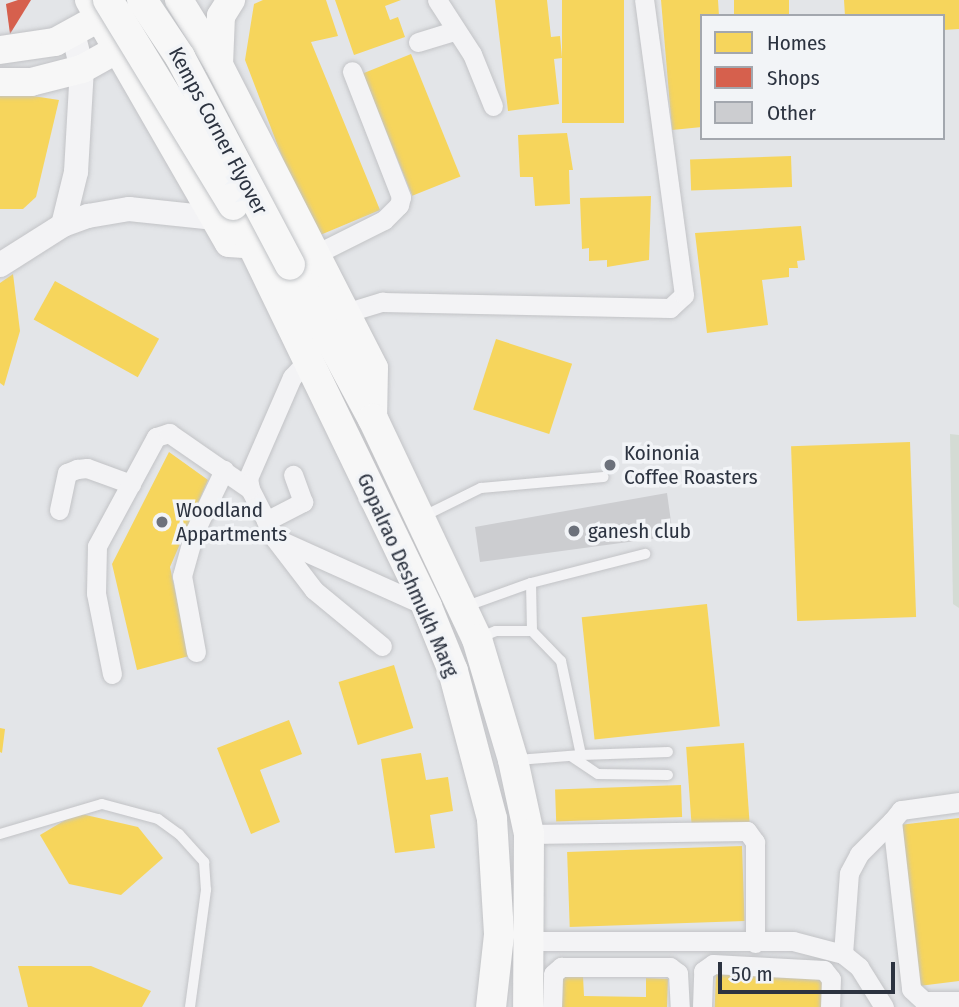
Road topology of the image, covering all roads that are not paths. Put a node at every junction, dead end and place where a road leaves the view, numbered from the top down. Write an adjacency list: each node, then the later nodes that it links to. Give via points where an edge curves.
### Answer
1 (131, 0): 7 (main road)
2 (142, 0): 21 (main road, Kemps Corner Flyover, bridge)
3 (231, 0): 13 (main road, via 221,16)
4 (436, 0): 8 (street)
5 (644, 0): 23 (street, via 684,295 670,307 382,302)
6 (188, 3): 12 (main road); 13 (main road)
7 (99, 6): 9 (main road); 12 (main road); 18 (main road, Kemps Corner Flyover, bridge)
8 (453, 31): 10 (street); 17 (street, via 472,54)
9 (73, 33): 11 (main road, via 55,42); 14 (street)
10 (418, 42)
11 (0, 50)
12 (118, 50): 14 (main road); 18 (main road)
13 (219, 65): 21 (main road)
14 (82, 69): 16 (main road, via 30,82); 19 (street, via 76,172)
15 (352, 71): 21 (street, via 401,197 399,205 384,220)
16 (0, 82)
17 (493, 106)
18 (223, 212): 19 (street, via 130,209); 20 (main road, Kemps Corner Flyover)
19 (63, 225): 22 (street)
20 (254, 246): 24 (main road, Gopalrao Deshmukh Marg)
21 (303, 260): 23 (main road); 25 (main road, Gopalrao Deshmukh Marg)
22 (0, 265)
23 (345, 313): 25 (main road, via 374,368)
24 (309, 359): 30 (street, via 292,377 248,478); 36 (main road, Gopalrao Deshmukh Marg)
25 (373, 419): 32 (main road, Gopalrao Deshmukh Marg)
26 (224, 470): 29 (street, via 169,433 162,434 156,436); 30 (street); 41 (street, via 194,533 182,576)
27 (293, 475): 33 (street, via 303,502)
28 (604, 477): 32 (lane, via 481,488)
29 (131, 484): 31 (street, via 77,469 67,473); 42 (street, via 97,546 94,566)
30 (250, 489): 33 (street)
31 (59, 510)
32 (421, 518): 37 (main road, Gopalrao Deshmukh Marg)
33 (271, 530): 36 (street); 40 (street, via 314,590)
34 (645, 554): 35 (lane)
35 (531, 583): 37 (lane); 38 (lane)
36 (427, 607): 56 (main road, Gopalrao Deshmukh Marg, via 453,671 492,819 499,935)
37 (463, 608): 39 (main road, Gopalrao Deshmukh Marg)
38 (532, 631): 39 (lane, via 496,632); 44 (lane, via 561,661)
39 (477, 639): 45 (main road, Gopalrao Deshmukh Marg)
40 (382, 646)
41 (196, 652)
42 (112, 674)
43 (668, 752): 44 (lane)
44 (576, 755): 45 (lane); 46 (lane, via 598,774)
45 (513, 760): 50 (main road, Gopalrao Deshmukh Marg)
46 (668, 775)
47 (959, 802): 48 (street, via 901,810)
48 (892, 821): 53 (street, via 859,854 849,873); 54 (street, via 911,989 924,1001)
49 (0, 834): 55 (lane, via 20,824 102,804 158,819 179,834 204,862 206,890)
50 (529, 834): 51 (main road, Gopalrao Deshmukh Marg); 52 (street, via 747,831 755,842)
51 (528, 941): 52 (street); 57 (main road, Gopalrao Deshmukh Marg)
52 (755, 943): 53 (street, via 793,941)
53 (843, 954): 62 (street, via 859,967)
54 (959, 1001)
55 (190, 1007)
56 (491, 1007)
57 (528, 1007)
58 (552, 1007): 59 (street, via 554,974 561,967 670,967 678,973)
59 (680, 1007)
60 (702, 1007): 61 (street, via 703,971 713,964 824,970 831,979)
61 (831, 1007)
62 (884, 1007)

